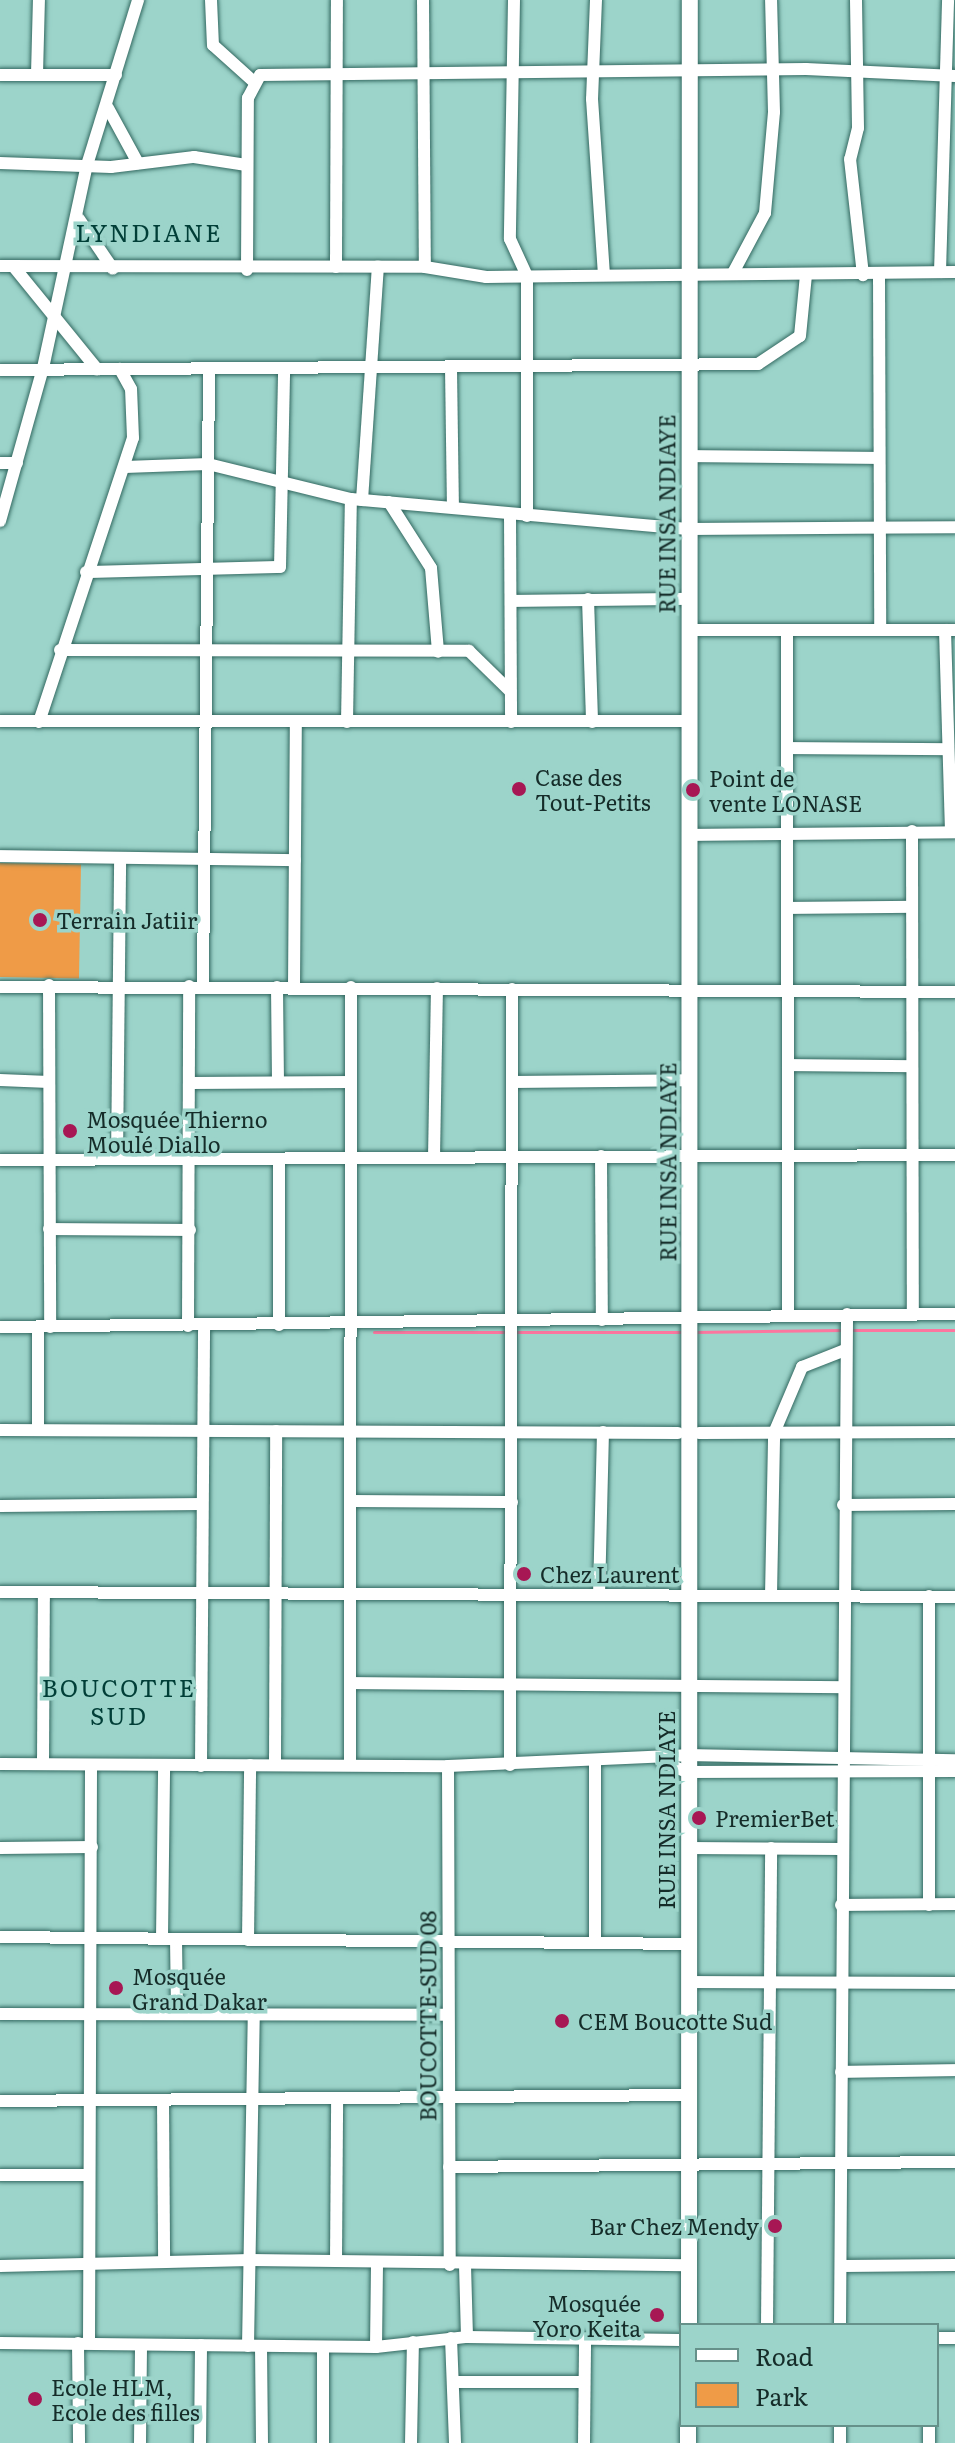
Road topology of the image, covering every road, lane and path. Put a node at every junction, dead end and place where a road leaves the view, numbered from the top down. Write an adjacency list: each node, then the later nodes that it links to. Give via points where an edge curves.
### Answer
1 (39, 0): 17 (street)
2 (138, 0): 19 (street)
3 (211, 0): 23 (street, via 213,45)
4 (337, 0): 20 (street)
5 (423, 0): 22 (street)
6 (514, 0): 12 (street)
7 (596, 0): 15 (street)
8 (690, 0): 16 (main road, RUE INSA NDIAYE)
9 (771, 0): 13 (street)
10 (856, 0): 14 (street)
11 (948, 0): 21 (street)
12 (514, 70): 15 (street); 22 (street); 46 (street, via 510,239)
13 (769, 70): 14 (street); 16 (street); 40 (street, via 774,112 765,213)
14 (856, 71): 21 (street); 44 (street, via 850,159)
15 (593, 72): 16 (street); 41 (street)
16 (690, 72): 42 (main road, RUE INSA NDIAYE)
17 (37, 74): 18 (street); 19 (street)
18 (0, 75)
19 (116, 75): 24 (street)
20 (336, 75): 22 (street); 23 (street, via 267,73); 32 (street)
21 (953, 75): 38 (street)
22 (423, 76): 34 (street)
23 (253, 81): 28 (street)
24 (108, 108): 26 (street); 27 (street)
25 (0, 163): 27 (street)
26 (138, 163): 27 (street); 28 (street, via 194,157)
27 (87, 165): 29 (street)
28 (246, 165): 36 (street)
29 (79, 219): 35 (street); 37 (street)
30 (0, 266): 31 (street)
31 (14, 267): 37 (street); 47 (street)
32 (336, 267): 33 (street); 36 (street)
33 (378, 267): 34 (street); 51 (street)
34 (425, 267): 46 (street)
35 (113, 269): 36 (street); 37 (street)
36 (247, 270)
37 (60, 271): 47 (street)
38 (940, 272): 39 (street); 45 (street)
39 (955, 272)
40 (733, 273): 42 (street); 43 (street)
41 (604, 274): 42 (street); 46 (street)
42 (689, 274): 49 (main road, RUE INSA NDIAYE)
43 (806, 275): 44 (street); 49 (street, via 804,326 790,348 758,364)
44 (863, 275): 45 (street)
45 (879, 275): 59 (street)
46 (527, 276): 48 (street)
47 (54, 314): 50 (street); 53 (street)
48 (530, 367): 49 (street); 52 (street); 69 (street)
49 (689, 367): 58 (main road, RUE INSA NDIAYE)
50 (43, 368): 53 (street); 57 (street); 61 (street)
51 (372, 368): 52 (street); 56 (street); 65 (street)
52 (451, 368): 67 (street)
53 (97, 369): 54 (street)
54 (120, 369): 55 (street); 63 (street, via 135,416)
55 (209, 369): 56 (street); 62 (street)
56 (284, 369): 64 (street)
57 (0, 370)
58 (688, 456): 59 (street); 73 (main road, RUE INSA NDIAYE)
59 (879, 458): 72 (street)
60 (0, 463): 61 (street)
61 (17, 463): 70 (street)
62 (208, 464): 63 (street); 64 (street); 75 (street)
63 (125, 467): 74 (street)
64 (283, 487): 65 (street); 75 (street, via 280,567)
65 (357, 500): 66 (street); 84 (street)
66 (389, 502): 67 (street); 85 (street, via 431,568)
67 (453, 503): 68 (street)
68 (510, 515): 69 (street); 78 (street)
69 (527, 516): 73 (street)
70 (0, 521)
71 (955, 527): 72 (street)
72 (881, 528): 73 (street); 80 (street)
73 (688, 529): 77 (main road, RUE INSA NDIAYE)
74 (86, 572): 75 (street); 83 (street)
75 (207, 572): 86 (street)
76 (588, 599): 77 (street); 78 (street); 94 (street)
77 (688, 599): 79 (main road, RUE INSA NDIAYE)
78 (514, 601): 87 (street)
79 (688, 630): 82 (street); 89 (main road, RUE INSA NDIAYE)
80 (880, 630): 81 (street); 82 (street)
81 (950, 630): 97 (street)
82 (787, 631): 96 (street)
83 (60, 650): 86 (street); 90 (street)
84 (348, 652): 85 (street); 86 (street); 92 (street)
85 (438, 652): 87 (street, via 477,656)
86 (206, 654): 95 (street)
87 (510, 691): 93 (street)
88 (0, 721): 90 (street)
89 (689, 721): 94 (street); 101 (main road, RUE INSA NDIAYE)
90 (39, 722): 95 (street)
91 (296, 722): 92 (street); 95 (street); 105 (street)
92 (347, 722): 93 (street)
93 (511, 722): 94 (street)
94 (592, 722)
95 (205, 725): 104 (street)
96 (788, 748): 97 (street); 100 (street)
97 (948, 749): 99 (street)
98 (912, 831): 99 (street); 100 (street); 106 (street)
99 (953, 832)
100 (788, 834): 101 (street); 107 (street)
101 (689, 835): 117 (main road, RUE INSA NDIAYE)
102 (0, 856): 103 (street)
103 (120, 859): 104 (street); 109 (street)
104 (204, 859): 105 (street); 110 (street)
105 (295, 860): 113 (street)
106 (911, 907): 107 (street); 119 (street)
107 (788, 908): 118 (street)
108 (49, 985): 109 (street); 111 (street); 125 (street)
109 (119, 986): 110 (street); 138 (street)
110 (196, 986): 112 (street); 129 (street)
111 (0, 987)
112 (277, 987): 113 (street); 126 (street)
113 (294, 987): 114 (street)
114 (351, 987): 115 (street); 127 (street)
115 (437, 988): 116 (street); 137 (street)
116 (512, 989): 117 (street); 128 (street)
117 (689, 990): 118 (street); 124 (main road, RUE INSA NDIAYE)
118 (788, 991): 119 (street); 121 (street)
119 (911, 991): 120 (street); 122 (street)
120 (955, 992)
121 (788, 1065): 122 (street); 131 (street)
122 (911, 1066): 132 (street)
123 (0, 1080): 125 (street)
124 (689, 1080): 128 (street); 130 (main road, RUE INSA NDIAYE)
125 (49, 1082): 142 (street)
126 (278, 1082): 127 (street); 129 (street)
127 (351, 1082): 136 (street)
128 (512, 1082): 135 (street)
129 (190, 1083): 139 (street)
130 (687, 1154): 131 (street); 134 (street); 150 (main road, RUE INSA NDIAYE)
131 (788, 1155): 132 (street); 145 (street)
132 (911, 1155): 133 (street); 147 (street)
133 (955, 1155)
134 (601, 1156): 135 (street); 149 (street)
135 (510, 1157): 137 (street); 151 (street)
136 (352, 1158): 137 (street); 140 (street); 152 (street)
137 (434, 1158)
138 (117, 1159): 139 (street); 142 (street)
139 (189, 1159): 140 (street); 144 (street)
140 (279, 1159): 154 (street)
141 (0, 1160): 142 (street)
142 (48, 1160): 143 (street)
143 (49, 1229): 144 (street); 157 (street)
144 (190, 1230): 155 (street)
145 (788, 1314): 146 (street); 150 (street)
146 (847, 1314): 147 (street); 158 (street)
147 (913, 1314): 148 (street)
148 (955, 1314)
149 (602, 1320): 150 (street); 151 (street)
150 (689, 1320): 184 (main road, RUE INSA NDIAYE)
151 (514, 1321): 152 (street); 164 (street)
152 (350, 1324): 154 (street); 163 (street)
153 (204, 1325): 154 (street); 155 (street); 161 (street)
154 (279, 1325)
155 (188, 1326): 157 (street)
156 (0, 1327): 157 (street)
157 (44, 1327): 160 (street)
158 (845, 1350): 166 (street); 170 (street, via 802,1367)
159 (0, 1430): 160 (street)
160 (38, 1430): 161 (street)
161 (203, 1431): 162 (street); 173 (street)
162 (276, 1431): 163 (street); 178 (street)
163 (352, 1431): 164 (street); 171 (street)
164 (513, 1432): 165 (street); 172 (street)
165 (603, 1432): 168 (street); 182 (street)
166 (843, 1432): 167 (street); 170 (street); 175 (street)
167 (955, 1432)
168 (678, 1433)
169 (699, 1433): 170 (street)
170 (774, 1433): 185 (street)
171 (351, 1501): 172 (street); 181 (street)
172 (512, 1502): 183 (street)
173 (202, 1504): 176 (street); 177 (street)
174 (955, 1504): 175 (street)
175 (843, 1505): 186 (street)
176 (0, 1506)
177 (201, 1590): 178 (street); 180 (street); 207 (street)
178 (276, 1591): 181 (street); 202 (street)
179 (0, 1592): 180 (street)
180 (44, 1592): 197 (street)
181 (350, 1593): 183 (street); 189 (street)
182 (599, 1595): 183 (street); 184 (street)
183 (512, 1596): 190 (street)
184 (688, 1596): 185 (street); 192 (main road, RUE INSA NDIAYE)
185 (771, 1596): 186 (street)
186 (842, 1596): 187 (street); 191 (street)
187 (929, 1596): 188 (street); 205 (street)
188 (955, 1597)
189 (351, 1683): 190 (street); 203 (street)
190 (513, 1687): 192 (street); 204 (street)
191 (842, 1687): 192 (street); 199 (street)
192 (688, 1691): 193 (main road, RUE INSA NDIAYE)
193 (687, 1755): 195 (street); 199 (street); 210 (main road, RUE INSA NDIAYE)
194 (955, 1760): 205 (street)
195 (661, 1761): 196 (street); 210 (street)
196 (595, 1762): 204 (street); 225 (street)
197 (43, 1763): 198 (street); 200 (street)
198 (0, 1764)
199 (842, 1764): 205 (street); 210 (street); 215 (street)
200 (91, 1765): 206 (street); 211 (street)
201 (250, 1765): 202 (street); 207 (street); 223 (street)
202 (275, 1765): 203 (street)
203 (350, 1765): 208 (street)
204 (510, 1765): 208 (street)
205 (930, 1765): 209 (street); 218 (street)
206 (164, 1766): 207 (street); 221 (street)
207 (201, 1766)
208 (448, 1766): 224 (street, BOUCOTTE-SUD 08)
209 (955, 1771)
210 (687, 1772): 213 (main road, RUE INSA NDIAYE)
211 (92, 1847): 212 (street); 220 (street)
212 (0, 1848)
213 (688, 1848): 214 (street); 226 (main road, RUE INSA NDIAYE)
214 (771, 1848): 215 (street); 228 (street)
215 (841, 1849): 217 (street)
216 (955, 1904): 218 (street)
217 (841, 1905): 218 (street); 229 (street)
218 (929, 1905)
219 (0, 1937): 220 (street)
220 (92, 1939): 221 (street); 231 (street)
221 (162, 1939): 222 (street)
222 (176, 1939): 223 (street); 233 (street)
223 (248, 1940): 224 (street)
224 (446, 1941): 225 (street); 235 (street, BOUCOTTE-SUD 08)
225 (595, 1943): 226 (street)
226 (688, 1944): 227 (main road, RUE INSA NDIAYE)
227 (688, 1982): 228 (street); 238 (main road, RUE INSA NDIAYE)
228 (770, 1982): 229 (street); 247 (street)
229 (841, 1983): 230 (street); 237 (street)
230 (955, 1983)
231 (91, 2013): 232 (street); 233 (street); 240 (street)
232 (0, 2014)
233 (177, 2014): 234 (street)
234 (254, 2014): 235 (street); 241 (street)
235 (447, 2015): 239 (street, BOUCOTTE-SUD 08)
236 (955, 2070): 237 (street)
237 (841, 2072): 246 (street)
238 (688, 2095): 239 (street); 248 (main road, RUE INSA NDIAYE)
239 (447, 2097): 242 (street); 249 (street, BOUCOTTE-SUD 08)
240 (89, 2099): 243 (street); 244 (street); 251 (street)
241 (252, 2099): 242 (street); 244 (street); 252 (street)
242 (337, 2099): 253 (street)
243 (0, 2101)
244 (163, 2101): 254 (street)
245 (955, 2162): 246 (street)
246 (841, 2163): 247 (street); 262 (street)
247 (767, 2164): 248 (street); 264 (street)
248 (688, 2165): 249 (street); 259 (main road, RUE INSA NDIAYE)
249 (449, 2167): 257 (street, BOUCOTTE-SUD 08)
250 (0, 2175): 251 (street)
251 (87, 2175): 256 (street)
252 (250, 2260): 253 (street); 254 (street); 275 (street)
253 (336, 2261): 255 (street)
254 (164, 2262): 256 (street)
255 (377, 2263): 257 (street); 277 (street)
256 (89, 2265): 261 (street); 272 (street)
257 (450, 2265): 258 (street)
258 (465, 2265): 259 (street); 266 (street)
259 (687, 2265): 263 (main road, RUE INSA NDIAYE)
260 (955, 2265): 262 (street)
261 (0, 2266)
262 (842, 2266): 265 (street)
263 (689, 2323)
264 (767, 2323)
265 (840, 2323)
266 (467, 2337): 267 (street); 268 (street)
267 (451, 2338): 270 (street); 278 (street)
268 (585, 2339): 269 (street); 279 (street)
269 (679, 2340)
270 (413, 2342): 277 (street); 285 (street)
271 (0, 2343): 272 (street)
272 (84, 2343): 273 (street); 280 (street)
273 (141, 2345): 274 (street); 281 (street)
274 (201, 2345): 275 (street); 282 (street)
275 (255, 2346): 276 (street); 283 (street)
276 (323, 2347): 277 (street); 284 (street)
277 (376, 2347)
278 (453, 2382): 279 (street); 286 (street)
279 (584, 2382): 287 (street)
280 (79, 2443)
281 (140, 2443)
282 (200, 2443)
283 (262, 2443)
284 (323, 2443)
285 (411, 2443)
286 (455, 2443)
287 (584, 2443)

